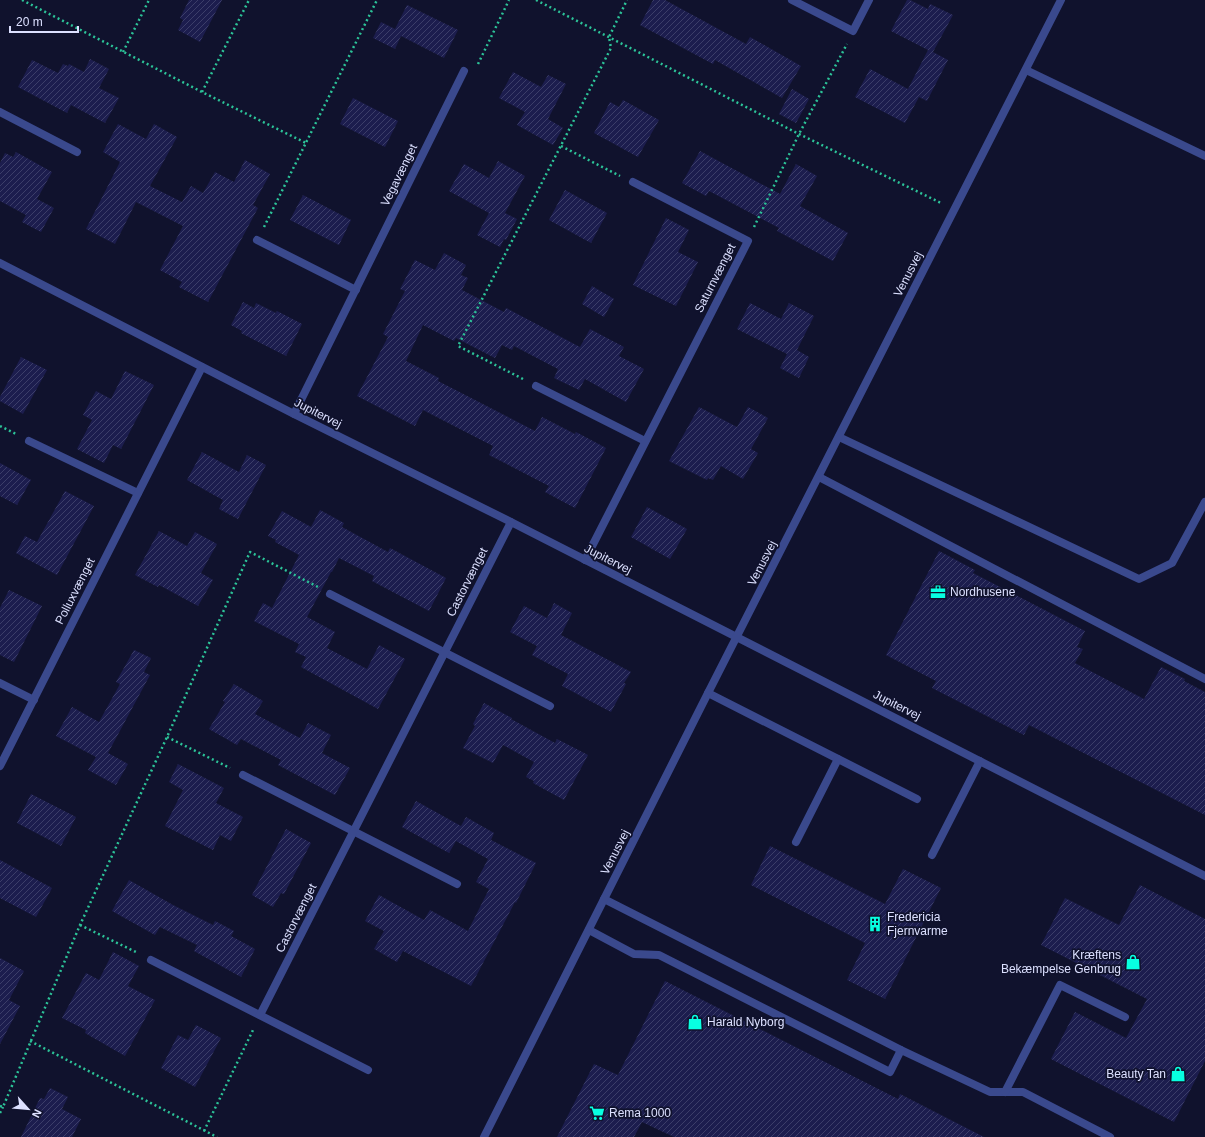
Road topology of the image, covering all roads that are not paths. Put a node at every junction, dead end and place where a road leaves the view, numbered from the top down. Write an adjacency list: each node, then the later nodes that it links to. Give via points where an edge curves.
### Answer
1 (792, 0): 2 (street, via 853,31)
2 (869, 0)
3 (1061, 0): 4 (street, Venusvej)
4 (1026, 70): 8 (street); 16 (street, Venusvej)
5 (464, 71): 12 (street, Vegavænget)
6 (0, 112): 7 (street)
7 (77, 152)
8 (1205, 156)
9 (633, 182): 18 (street, Saturnvænget, via 748,241)
10 (257, 240): 12 (street)
11 (0, 263): 13 (street, Jupitervej)
12 (356, 290): 15 (street, Vegavænget)
13 (202, 367): 15 (street, Jupitervej); 20 (street, Polluxvænget)
14 (536, 386): 18 (street)
15 (294, 414): 22 (street, Jupitervej)
16 (839, 437): 19 (street, Venusvej); 21 (street, via 1139,579 1172,563)
17 (30, 441): 20 (street)
18 (645, 442): 23 (street, Saturnvænget)
19 (818, 477): 25 (street, Venusvej); 27 (street)
20 (138, 493): 30 (street, Polluxvænget)
21 (1205, 502)
22 (511, 522): 23 (street, Jupitervej); 26 (street, Castorvænget)
23 (585, 560): 25 (street, Jupitervej)
24 (330, 594): 26 (street)
25 (737, 637): 29 (street, Venusvej); 33 (street, Jupitervej)
26 (445, 652): 31 (street); 37 (street, Castorvænget)
27 (1205, 679)
28 (0, 683): 30 (street)
29 (708, 693): 32 (street); 42 (street, Venusvej)
30 (34, 700): 34 (street, Polluxvænget)
31 (550, 706)
32 (838, 759): 36 (street); 38 (street)
33 (980, 761): 39 (street); 40 (street, Jupitervej)
34 (0, 766)
35 (243, 775): 37 (street)
36 (917, 799)
37 (354, 831): 41 (street); 45 (street, Castorvænget)
38 (796, 842)
39 (932, 856)
40 (1205, 876)
41 (458, 884)
42 (604, 900): 43 (street, Venusvej); 47 (street)
43 (589, 930): 47 (street, via 634,954 659,955 890,1072); 50 (street, Venusvej)
44 (151, 960): 45 (street)
45 (260, 1015): 48 (street)
46 (1125, 1017): 49 (street, via 1060,985)
47 (902, 1050): 49 (street, via 990,1092)
48 (368, 1070)
49 (1005, 1092): 51 (street, via 1023,1092)
50 (484, 1137)
51 (1110, 1137)

